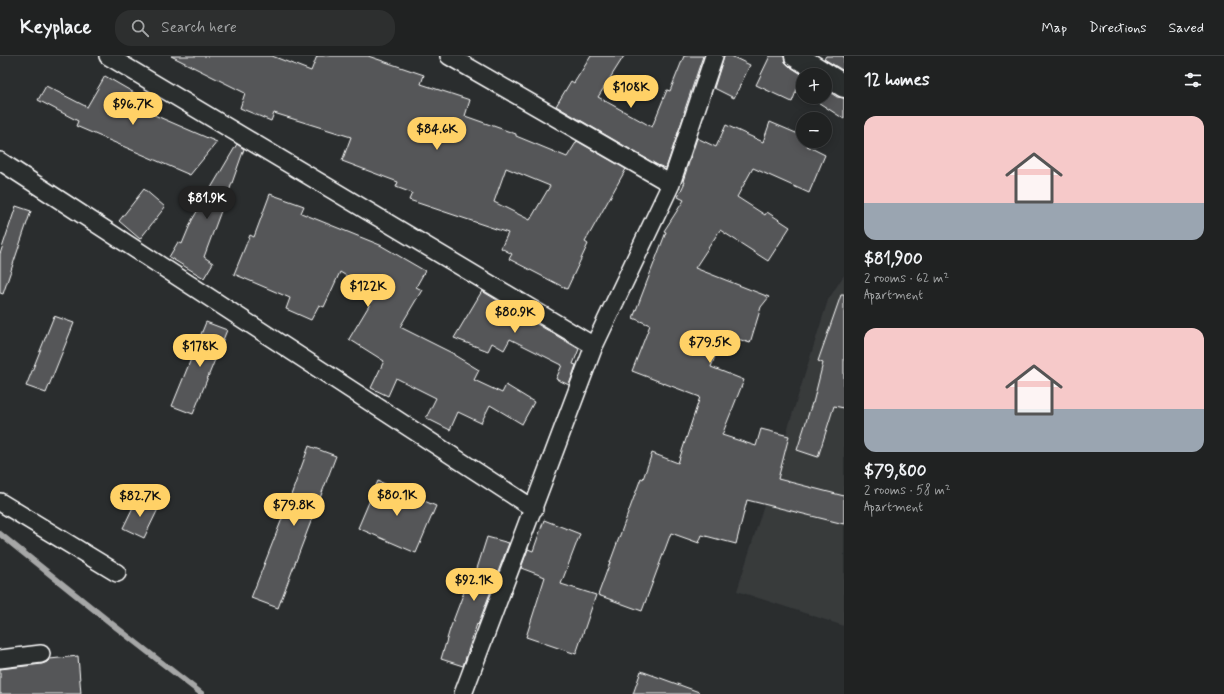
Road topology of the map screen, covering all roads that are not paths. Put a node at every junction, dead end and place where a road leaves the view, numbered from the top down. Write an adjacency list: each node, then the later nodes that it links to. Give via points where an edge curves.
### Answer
1 (108, 56): 8 (street)
2 (449, 56): 7 (street)
3 (714, 56): 7 (street)
4 (796, 56): 5 (street)
5 (844, 86)
6 (0, 160): 10 (street)
7 (671, 184): 8 (street)
8 (594, 346): 10 (street)
9 (0, 502): 11 (street)
10 (534, 509): 14 (street)
11 (117, 573)
12 (40, 654): 13 (street)
13 (0, 659)
14 (464, 694)

